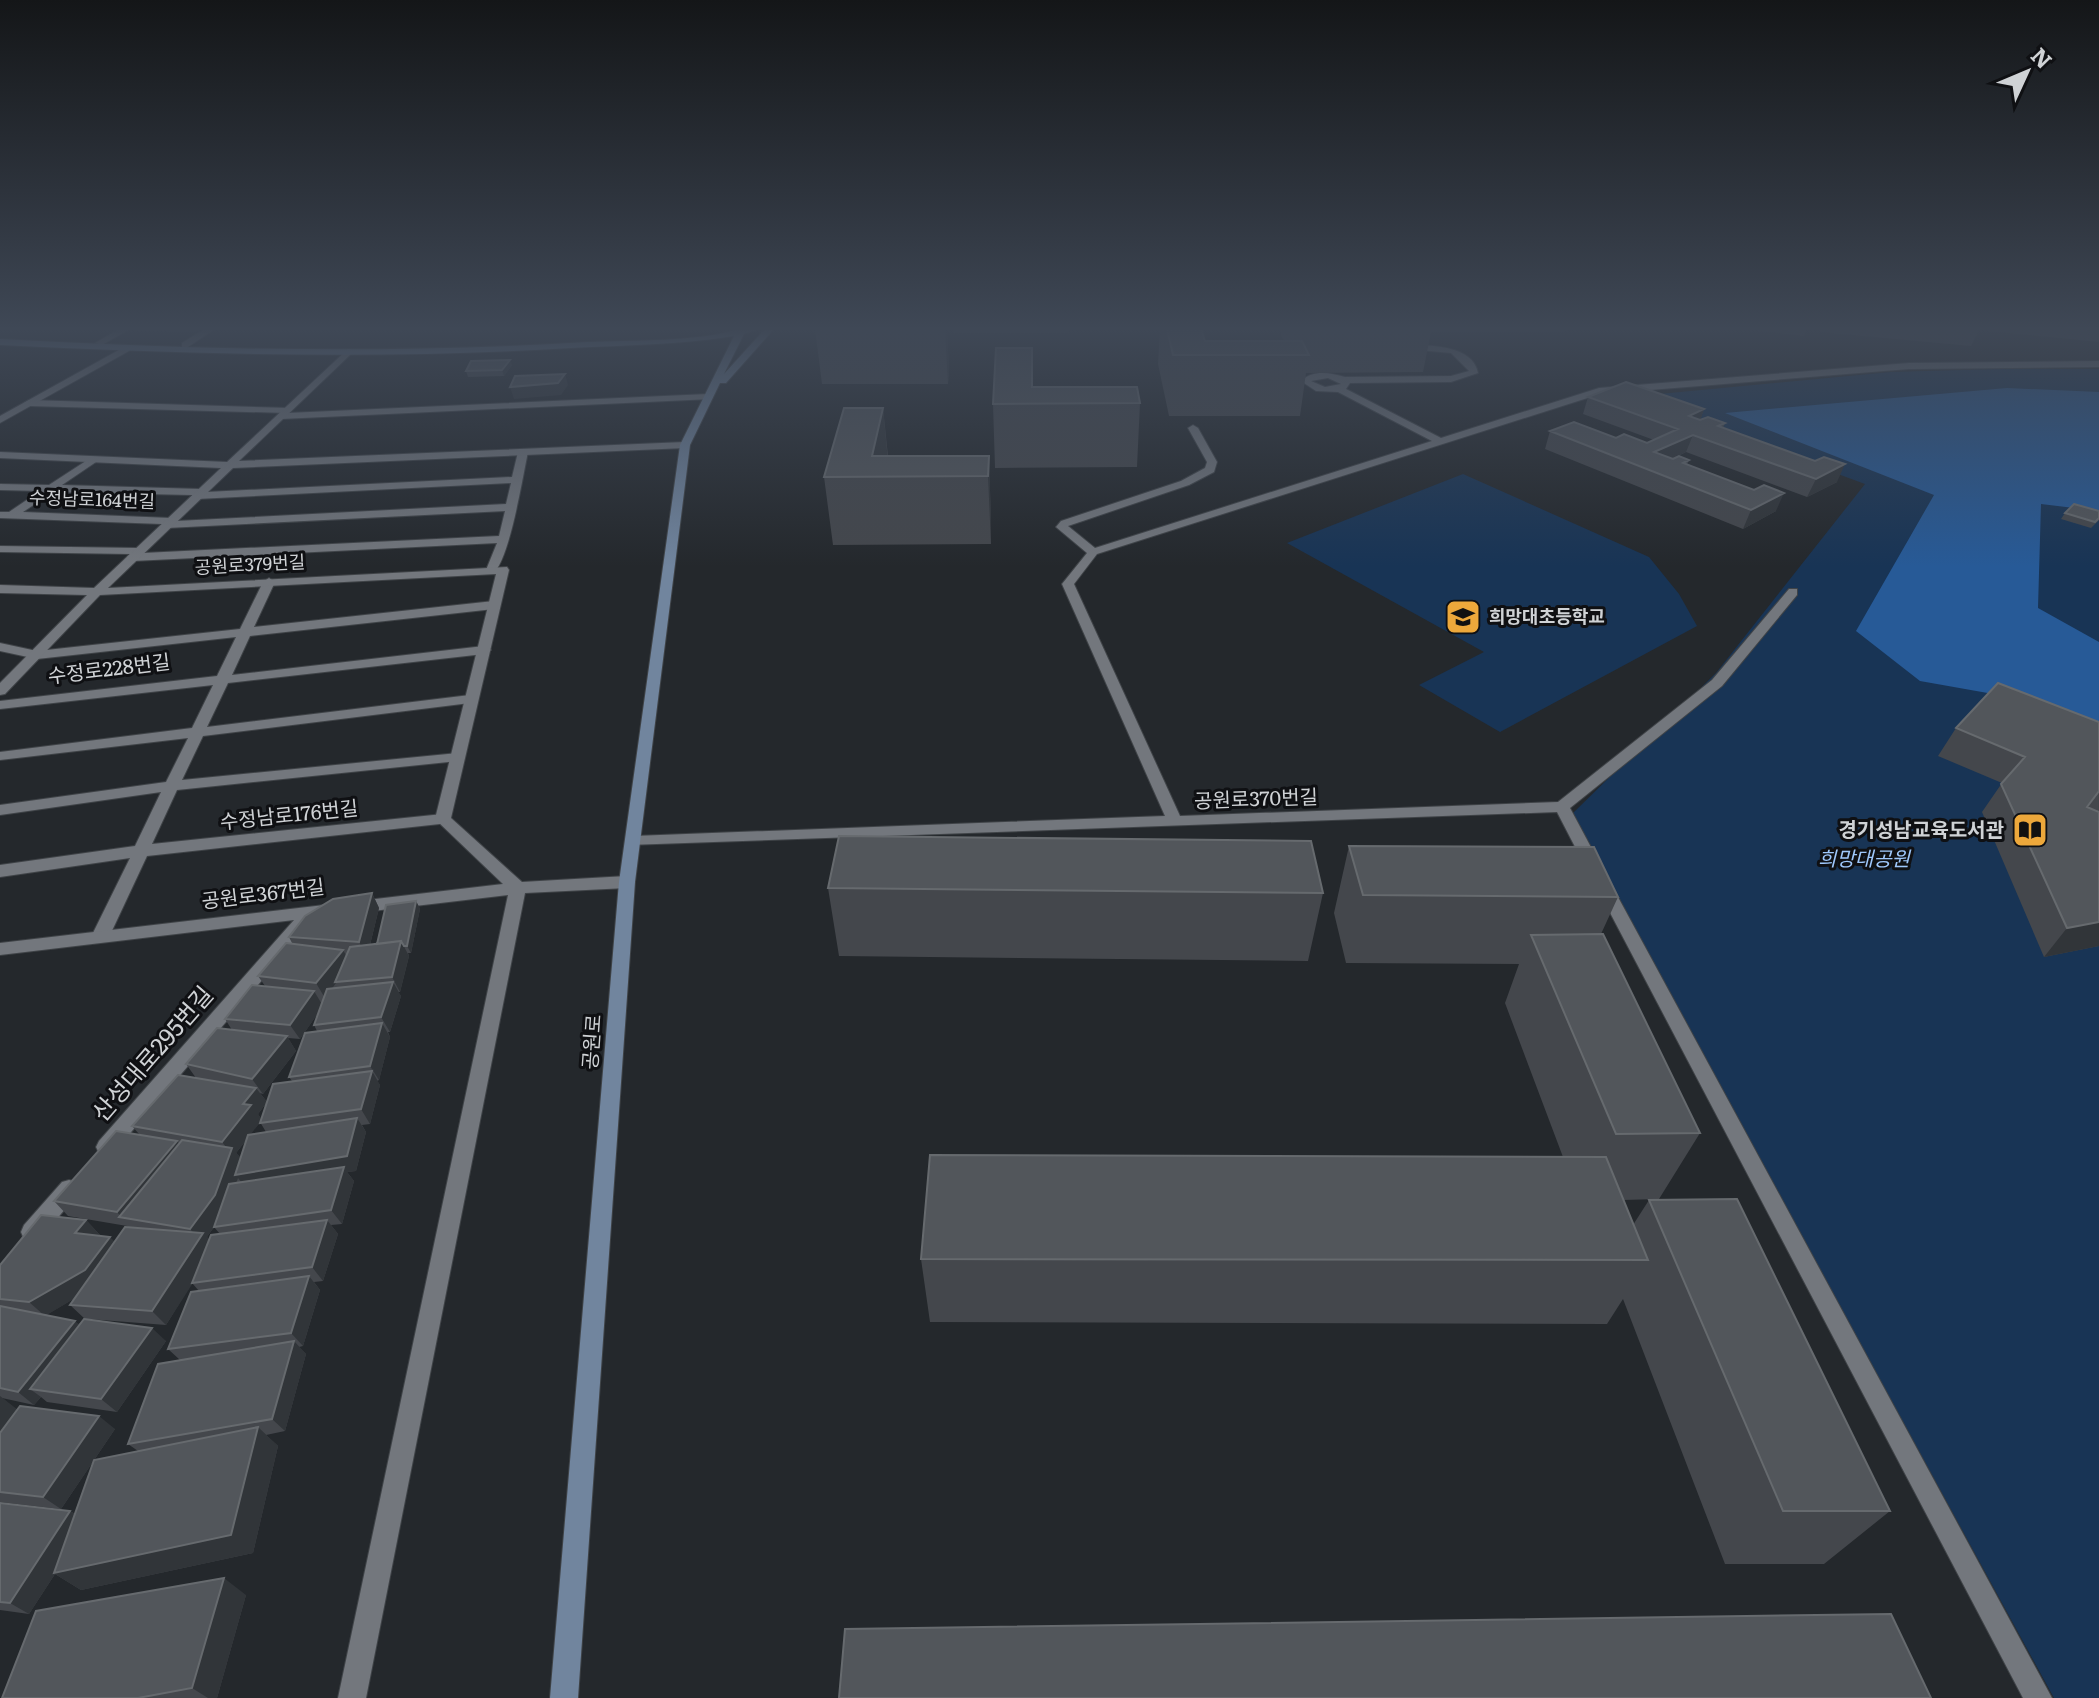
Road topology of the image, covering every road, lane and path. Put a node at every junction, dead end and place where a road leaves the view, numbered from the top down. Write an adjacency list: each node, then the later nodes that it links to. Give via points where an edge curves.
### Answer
1 (20, 408): 9 (street)
2 (163, 408): 8 (street)
3 (289, 408): 8 (street, 수정로228번길)
4 (410, 408): 8 (street)
5 (703, 408): 12 (main road, 공원로)
6 (1383, 408): 11 (street)
7 (1544, 408): 11 (street)
8 (284, 413): 16 (street, 수정로228번길)
9 (0, 420)
10 (1193, 428): 27 (street, via 1212,462 1210,470 1062,527)
11 (1439, 441): 27 (street)
12 (685, 445): 13 (street); 51 (main road, 공원로)
13 (523, 452): 16 (street); 17 (street)
14 (0, 455): 15 (street)
15 (92, 460): 16 (street); 19 (street, 수정남로164번길)
16 (230, 465): 20 (street, 수정로228번길)
17 (517, 480): 20 (street); 21 (street)
18 (0, 487): 19 (street)
19 (50, 488): 20 (street, 수정남로164번길); 22 (street, 수정남로164번길)
20 (199, 494): 23 (street, 수정로228번길)
21 (512, 507): 23 (street); 25 (street)
22 (6, 515): 23 (street, 수정남로164번길); 24 (street, 수정남로164번길)
23 (169, 523): 28 (street, 수정로228번길)
24 (0, 524)
25 (504, 539): 28 (street); 29 (street)
26 (0, 549): 28 (street)
27 (1093, 552): 50 (street, via 1068,584)
28 (136, 554): 32 (street, 수정로228번길)
29 (498, 570): 30 (street, 공원로379번길); 34 (street)
30 (269, 582): 32 (street, 공원로379번길); 35 (street)
31 (0, 589): 32 (street, 공원로379번길)
32 (97, 592): 38 (street, 수정로228번길)
33 (1793, 592): 47 (street, via 1717,683)
34 (494, 605): 35 (street); 37 (street)
35 (246, 632): 38 (street, 수정로228번길); 39 (street)
36 (0, 647): 38 (street)
37 (484, 650): 39 (street); 41 (street)
38 (37, 655): 40 (street, 수정로228번길)
39 (224, 678): 42 (street, 수정로228번길); 43 (street)
40 (0, 691)
41 (470, 699): 43 (street); 45 (street)
42 (0, 705)
43 (198, 731): 44 (street); 46 (street)
44 (0, 756)
45 (458, 757): 46 (street, 수정남로176번길); 49 (street)
46 (172, 786): 48 (street); 52 (street)
47 (1562, 807): 50 (street, 공원로370번길); 62 (street)
48 (0, 810)
49 (443, 819): 52 (street, 수정남로176번길); 55 (street)
50 (1175, 822): 51 (street, 공원로370번길)
51 (634, 841): 54 (main road, 공원로)
52 (140, 851): 53 (street); 57 (street)
53 (0, 871)
54 (627, 882): 55 (street, 공원로367번길); 61 (main road, 공원로)
55 (518, 888): 56 (street, 공원로367번길); 60 (street)
56 (313, 911): 57 (street, 공원로367번길); 59 (street, 산성대로295번길)
57 (101, 935): 58 (street, 공원로367번길)
58 (0, 949)
59 (21, 1244)
60 (352, 1698)
61 (564, 1698)
62 (2038, 1698)

